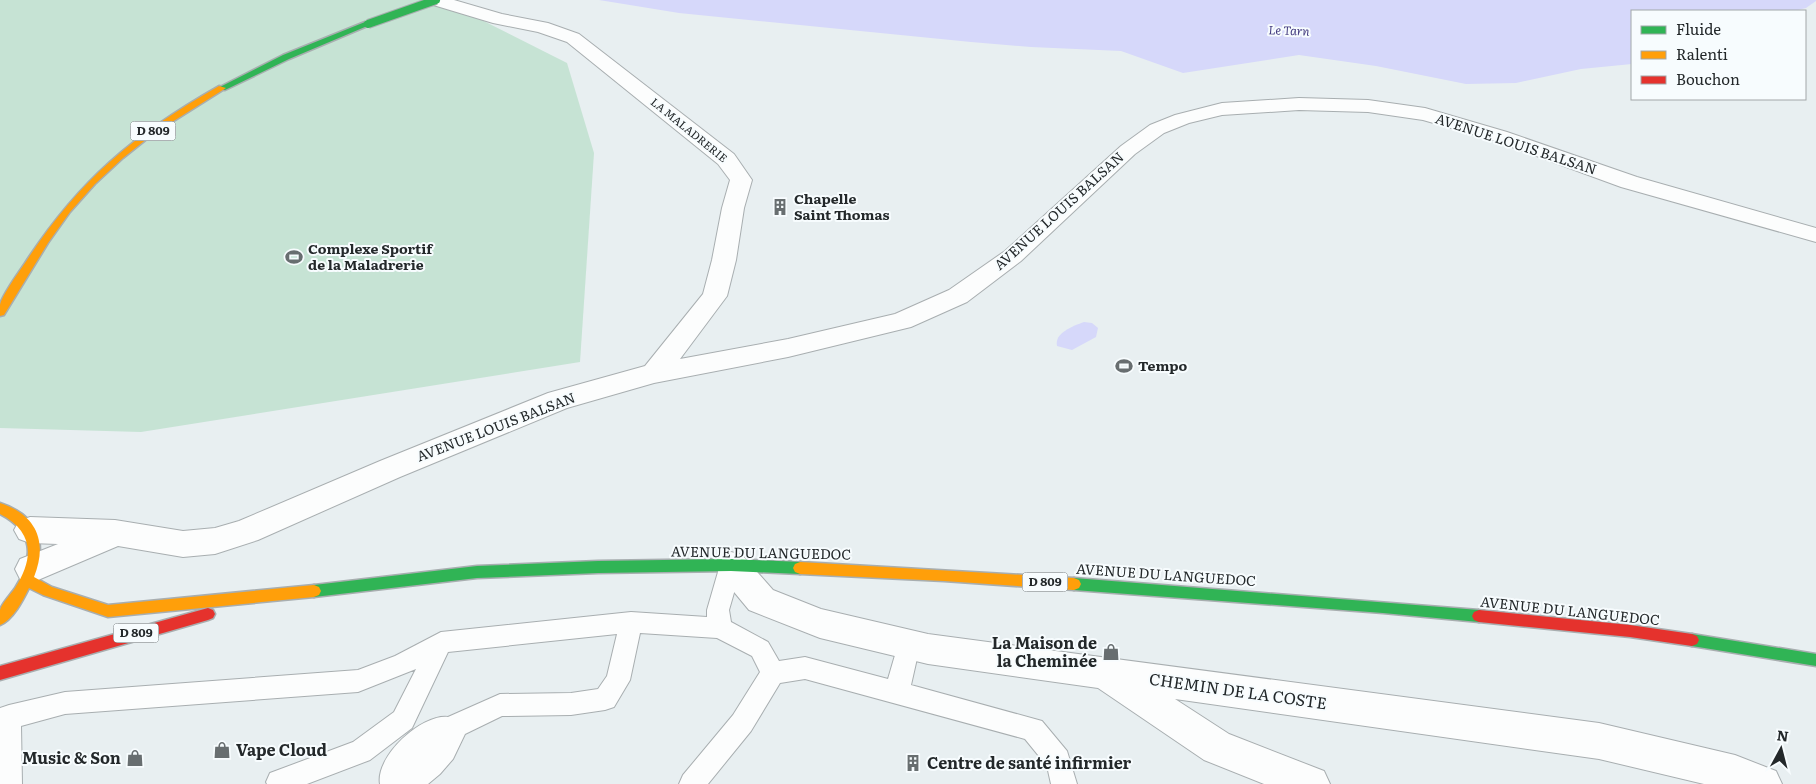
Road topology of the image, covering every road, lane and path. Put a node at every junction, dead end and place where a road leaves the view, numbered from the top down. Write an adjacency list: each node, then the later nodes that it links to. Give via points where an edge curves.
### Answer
1 (436, 0): 3 (main road, D 809, bridge, via 268,65 225,86 139,141 101,171 67,207 40,244); 4 (street, LA MALADRERIE, via 573,38 726,159 741,180 715,296)
2 (1816, 235): 4 (street, AVENUE LOUIS BALSAN, via 1628,182 1500,136 1425,114 1368,106 1299,104 1222,109 1156,129 1128,150 1013,256 958,296 902,321 788,348)
3 (0, 313)
4 (654, 372): 7 (street, AVENUE LOUIS BALSAN, via 558,400 247,531 215,541 182,544)
5 (0, 508): 6 (main road, via 17,517)
6 (30, 530): 7 (street, AVENUE LOUIS BALSAN); 9 (main road, via 34,554)
7 (115, 533): 9 (street)
8 (731, 565): 10 (main road, AVENUE DU LANGUEDOC / D 809, via 477,572); 13 (lane, via 718,610); 15 (street, CHEMIN DE LA COSTE, via 761,600 820,622); 16 (main road, AVENUE DU LANGUEDOC / D 809, via 944,575 1383,607 1630,631)
9 (29, 575): 10 (main road, AVENUE DU LANGUEDOC / D 809, via 48,591 108,611); 11 (main road)
10 (273, 596): 17 (main road, AVENUE DU LANGUEDOC / D 809)
11 (0, 619)
12 (631, 622): 13 (lane); 14 (lane); 22 (lane, via 618,680 605,699 571,704 500,705)
13 (720, 628): 19 (lane, via 760,649)
14 (441, 642): 21 (lane, via 403,664 358,681 65,703); 24 (lane, via 403,720 361,751)
15 (908, 645): 18 (street, CHEMIN DE LA COSTE); 20 (lane)
16 (1816, 660)
17 (0, 673)
18 (1104, 673): 28 (street, via 1217,747); 29 (street, CHEMIN DE LA COSTE, via 1599,741 1735,773)
19 (772, 674): 20 (lane, via 805,668); 26 (lane, via 742,723)
20 (897, 692): 27 (lane, via 1033,729 1058,760)
21 (4, 719): 23 (lane)
22 (450, 729): 25 (lane, via 434,730 408,752 391,774)
23 (8, 782)
24 (279, 782)
25 (395, 783)
26 (692, 784)
27 (1064, 784)
28 (1311, 784)
29 (1763, 784)

